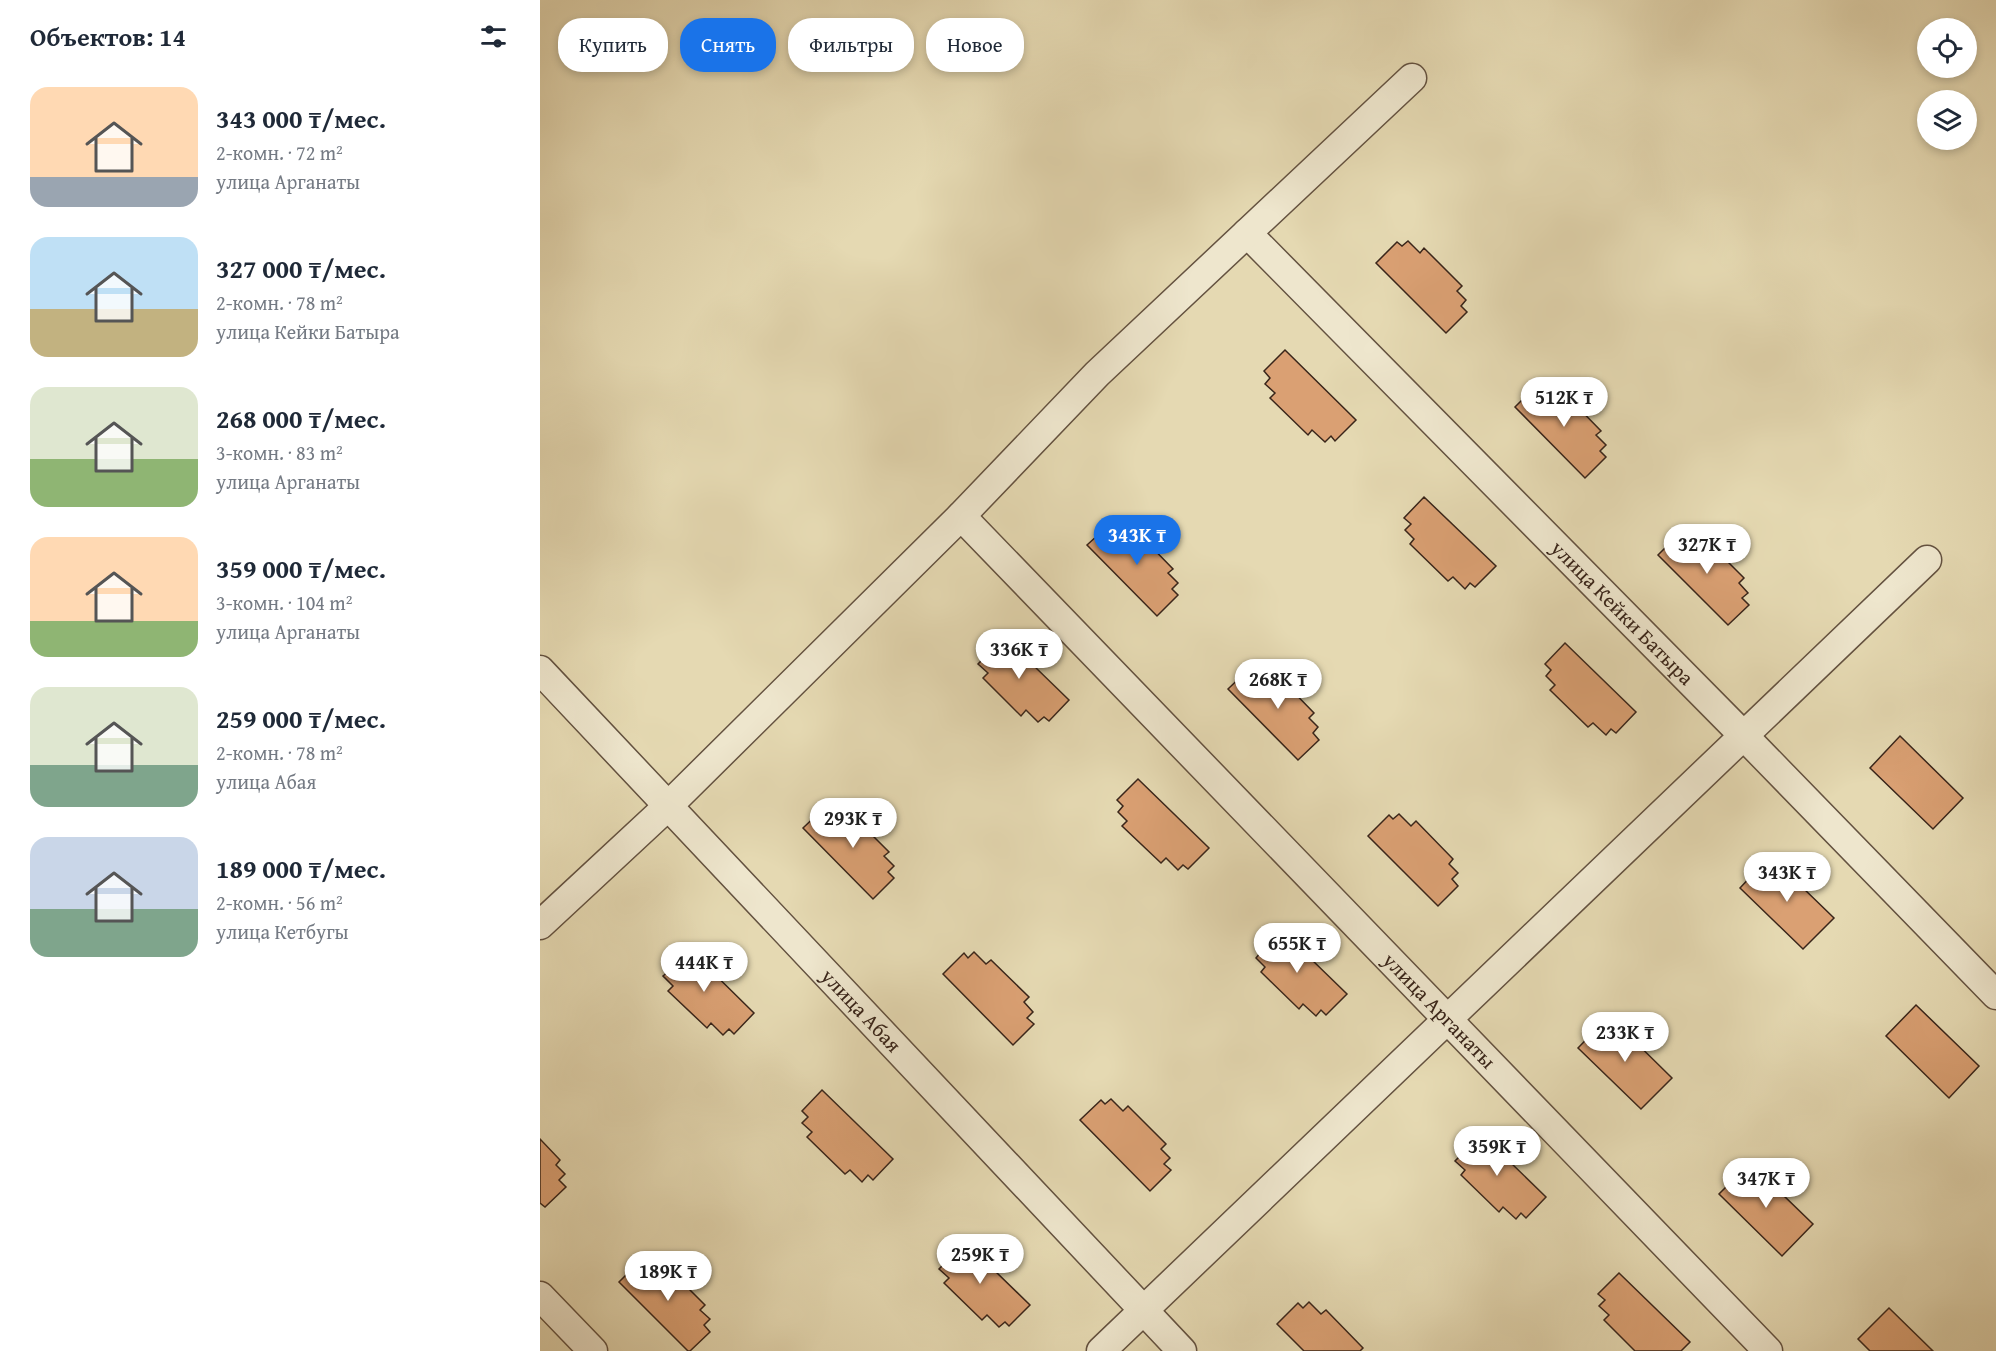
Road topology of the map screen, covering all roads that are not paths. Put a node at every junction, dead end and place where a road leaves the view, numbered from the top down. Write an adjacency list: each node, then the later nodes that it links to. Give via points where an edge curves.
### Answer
1 (1412, 78): 2 (street)
2 (1247, 233): 3 (street, via 1097,374); 6 (street, улица Кейки Батыра)
3 (961, 516): 7 (street); 10 (street, улица Арганаты)
4 (1927, 560): 6 (street)
5 (540, 670): 7 (street, улица Абая)
6 (1744, 736): 9 (street, улица Кейки Батыра); 10 (street)
7 (667, 807): 8 (street); 12 (street, улица Абая)
8 (540, 925)
9 (1996, 995)
10 (1448, 1018): 12 (street); 16 (street, улица Арганаты)
11 (540, 1296): 13 (street)
12 (1142, 1310): 14 (street); 15 (street, улица Абая)
13 (593, 1351)
14 (1101, 1351)
15 (1182, 1351)
16 (1768, 1351)

